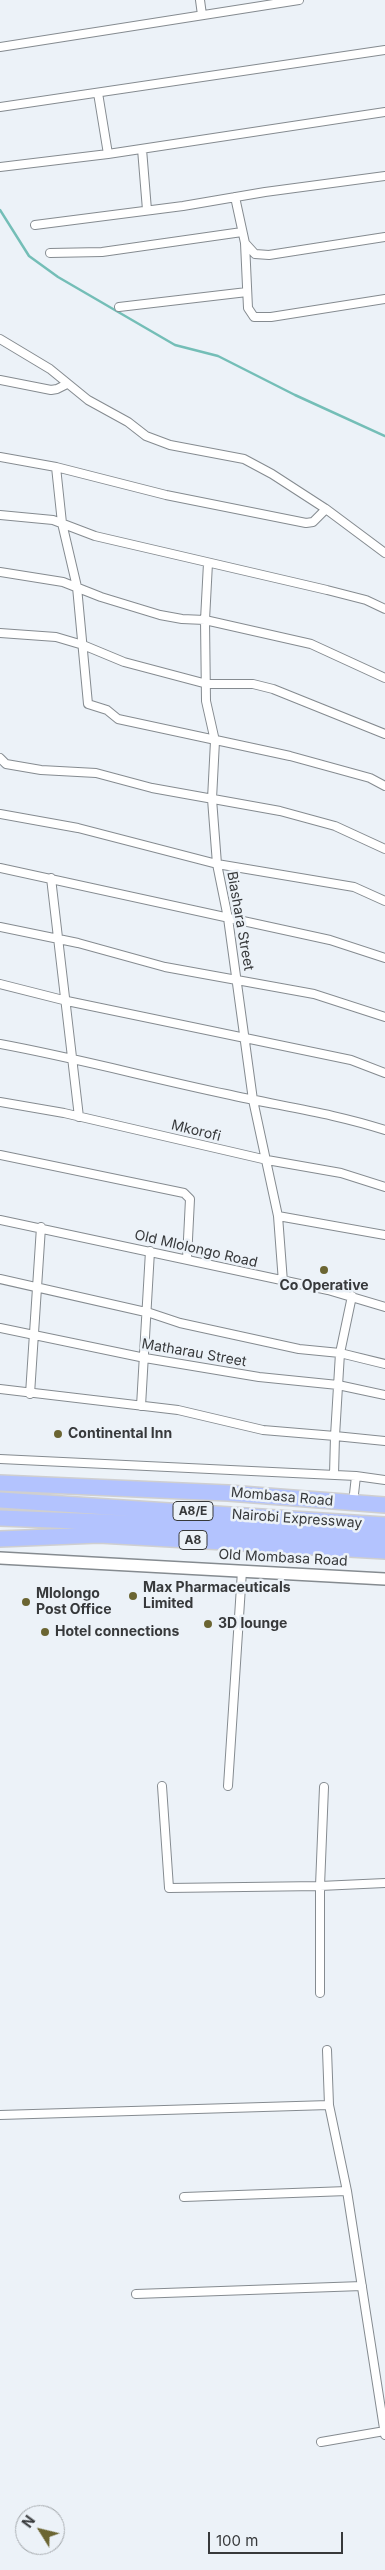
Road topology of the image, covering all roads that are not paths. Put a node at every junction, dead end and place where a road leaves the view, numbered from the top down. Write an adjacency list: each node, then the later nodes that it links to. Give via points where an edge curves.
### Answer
1 (200, 0): 3 (street)
2 (299, 0): 3 (street)
3 (202, 16): 4 (street)
4 (0, 47)
5 (385, 50): 6 (street)
6 (98, 92): 7 (street); 10 (street)
7 (0, 107)
8 (385, 112): 9 (street)
9 (142, 149): 10 (street); 14 (street)
10 (108, 154): 11 (street)
11 (0, 167)
12 (385, 176): 13 (street)
13 (235, 197): 14 (street); 16 (street)
14 (148, 210): 15 (street)
15 (35, 224)
16 (242, 232): 18 (street); 19 (street, via 102,252)
17 (385, 237): 18 (street, via 269,255 255,254)
18 (245, 244): 20 (street)
19 (50, 253)
20 (247, 292): 21 (street, via 248,308 254,316 271,317); 22 (street)
21 (385, 299)
22 (119, 307)
23 (0, 338): 25 (street, via 50,369)
24 (0, 380): 25 (street, via 50,390)
25 (67, 384): 28 (street, via 146,436 170,445 244,459)
26 (0, 457): 27 (street)
27 (56, 467): 28 (street, via 166,495 306,523 313,522); 30 (street)
28 (326, 509): 31 (street)
29 (0, 515): 30 (street)
30 (62, 523): 32 (street, via 95,536); 34 (street)
31 (385, 553)
32 (208, 563): 35 (street, via 366,600); 36 (street, Biashara Street)
33 (0, 572): 34 (street)
34 (77, 587): 36 (street, via 160,615 182,620); 38 (street)
35 (385, 609)
36 (205, 620): 39 (street, via 311,644); 40 (street, Biashara Street)
37 (0, 633): 38 (street, via 56,637)
38 (83, 645): 40 (street, via 124,662); 42 (street, via 88,704 103,708 118,719)
39 (385, 678)
40 (207, 684): 41 (street, via 253,684 273,689); 42 (street, Biashara Street, via 207,714)
41 (385, 734)
42 (214, 741): 44 (street, via 290,756 370,778); 45 (street, Biashara Street)
43 (0, 758): 45 (street, via 6,764 96,773)
44 (385, 786)
45 (212, 799): 47 (street, via 280,811 335,826); 48 (street, Biashara Street)
46 (0, 814): 48 (street, via 78,828)
47 (385, 850)
48 (217, 864): 51 (street, via 354,887); 52 (street, Biashara Street)
49 (0, 868): 50 (street)
50 (51, 878): 52 (street); 54 (street)
51 (385, 901)
52 (228, 918): 55 (street, via 330,940); 56 (street, Biashara Street)
53 (0, 927): 54 (street)
54 (58, 938): 56 (street, via 165,967); 58 (street)
55 (385, 958)
56 (237, 979): 59 (street, via 314,994); 60 (street, Biashara Street)
57 (0, 984): 58 (street)
58 (67, 1001): 60 (street); 62 (street)
59 (385, 1017)
60 (245, 1038): 63 (street, via 351,1060); 64 (street, Biashara Street)
61 (0, 1044): 62 (street)
62 (73, 1058): 64 (street); 66 (street)
63 (385, 1073)
64 (253, 1100): 67 (street, via 309,1109); 69 (street, Biashara Street)
65 (0, 1102): 66 (street, Mkorofi)
66 (80, 1117): 69 (street, Mkorofi)
67 (385, 1130)
68 (0, 1155): 76 (street, via 184,1193 190,1199 191,1211)
69 (267, 1160): 70 (street, Mkorofi, via 341,1173); 71 (street, Biashara Street)
70 (385, 1187)
71 (278, 1216): 74 (street); 78 (street, Biashara Street)
72 (0, 1220): 73 (street, Old Mlolongo Road)
73 (41, 1227): 75 (street, Old Mlolongo Road); 79 (street)
74 (385, 1235)
75 (150, 1251): 76 (street, Old Mlolongo Road); 82 (street)
76 (187, 1259): 78 (street, Old Mlolongo Road)
77 (0, 1280): 79 (street, Matharau Street)
78 (283, 1282): 80 (street, Old Mlolongo Road)
79 (37, 1288): 82 (street, Matharau Street); 84 (street)
80 (352, 1296): 81 (street, Old Mlolongo Road); 85 (street)
81 (385, 1307)
82 (145, 1312): 85 (street, Matharau Street, via 180,1323 299,1349); 86 (street)
83 (0, 1328): 84 (street, Matharau Street)
84 (35, 1335): 86 (street, Matharau Street); 90 (street)
85 (340, 1353): 87 (street, Matharau Street); 88 (street)
86 (145, 1358): 88 (street, Matharau Street, via 259,1378); 92 (street)
87 (385, 1364)
88 (338, 1385): 91 (street, Matharau Street); 93 (street)
89 (0, 1389): 90 (street)
90 (30, 1394): 92 (street)
91 (385, 1395)
92 (141, 1406): 93 (street, via 178,1410 263,1430)
93 (335, 1436): 94 (street); 96 (street)
94 (385, 1441)
95 (0, 1459): 96 (street)
96 (334, 1476): 97 (street)
97 (356, 1476): 98 (street); 101 (street)
98 (385, 1480)
99 (0, 1483): 101 (highway, Mombasa Road, via 228,1493)
100 (0, 1500): 104 (highway, Nairobi Expressway / A8/E)
101 (353, 1503): 102 (highway, Mombasa Road)
102 (385, 1505)
103 (0, 1518): 105 (highway, Nairobi Expressway / A8/E)
104 (385, 1525)
105 (385, 1538)
106 (0, 1539): 107 (highway, A8, via 99,1535)
107 (385, 1552)
108 (0, 1558): 109 (street, Old Mombasa Road)
109 (242, 1571): 110 (street, Old Mombasa Road); 112 (street)
110 (385, 1579)
111 (162, 1786): 115 (street, via 169,1888)
112 (228, 1786)
113 (324, 1787): 115 (street)
114 (385, 1884): 115 (street)
115 (320, 1886): 116 (street)
116 (320, 1993)
117 (327, 2050): 118 (street)
118 (329, 2105): 119 (street); 120 (street)
119 (0, 2115)
120 (347, 2192): 121 (street); 122 (street)
121 (184, 2198)
122 (362, 2286): 123 (street); 124 (street)
123 (136, 2294)
124 (384, 2431): 125 (street); 126 (street)
125 (385, 2435)
126 (321, 2442)

